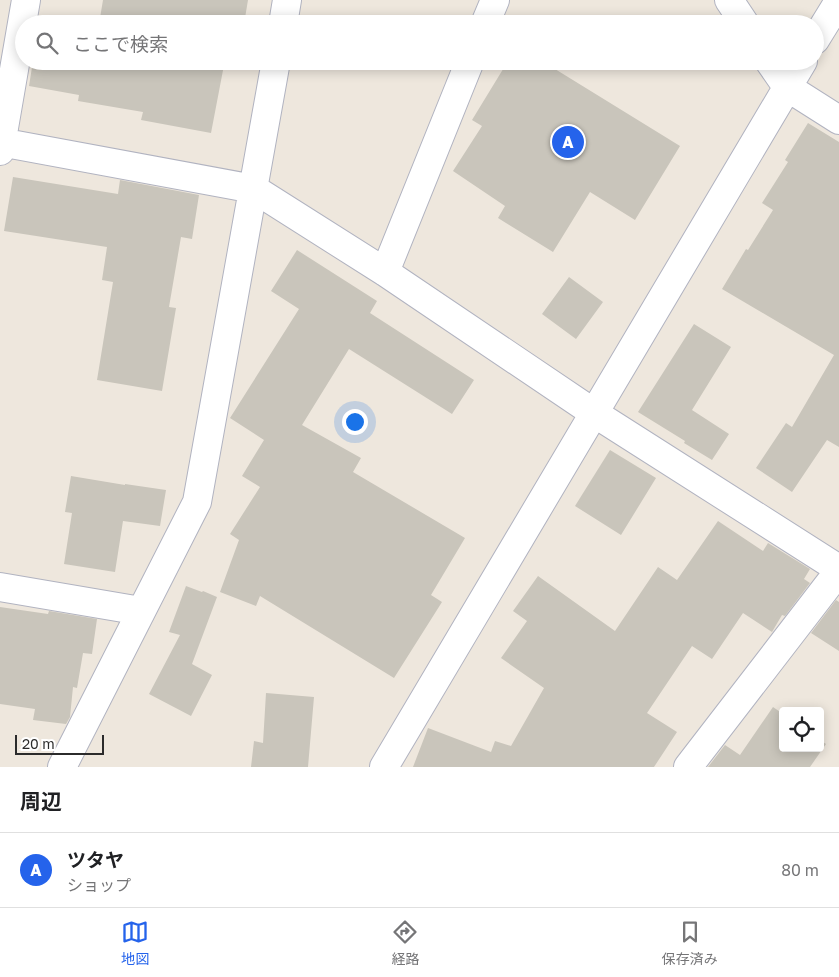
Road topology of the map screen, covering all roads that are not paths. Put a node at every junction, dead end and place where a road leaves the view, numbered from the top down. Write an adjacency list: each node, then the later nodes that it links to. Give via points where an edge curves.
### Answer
1 (26, 0): 6 (street)
2 (287, 0): 7 (street)
3 (495, 0): 8 (street)
4 (729, 0): 9 (street)
5 (839, 1): 10 (street)
6 (23, 15)
7 (284, 15)
8 (489, 15)
9 (739, 15)
10 (824, 25)
11 (15, 61): 18 (street)
12 (274, 70): 19 (street)
13 (466, 70): 20 (street)
14 (775, 70): 16 (street)
15 (797, 70): 16 (street)
16 (787, 88): 17 (street); 21 (street)
17 (839, 120)
18 (0, 145): 19 (street)
19 (254, 189): 20 (street); 24 (street, via 197,502)
20 (385, 272): 21 (street)
21 (594, 413): 22 (street); 26 (street)
22 (839, 570): 27 (street)
23 (0, 587): 24 (street)
24 (141, 611): 25 (street)
25 (62, 767)
26 (384, 767)
27 (688, 767)

